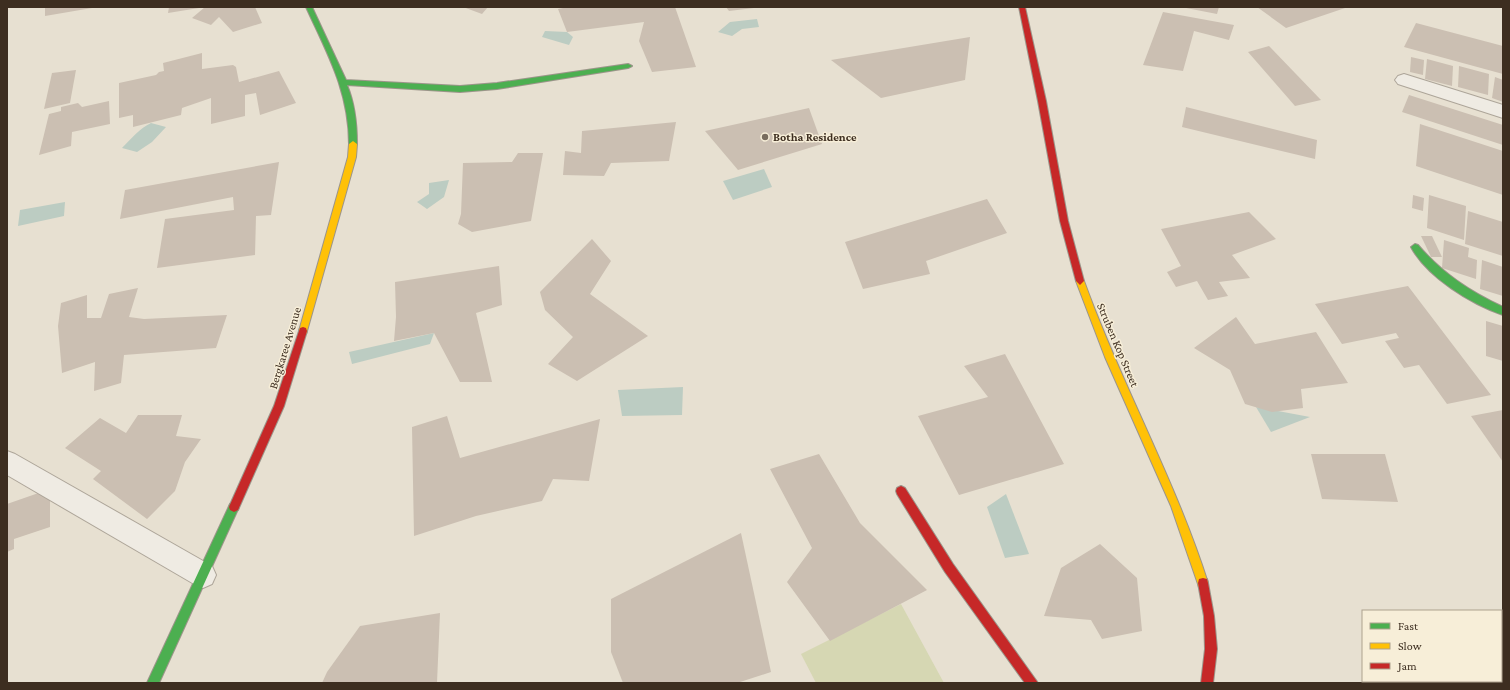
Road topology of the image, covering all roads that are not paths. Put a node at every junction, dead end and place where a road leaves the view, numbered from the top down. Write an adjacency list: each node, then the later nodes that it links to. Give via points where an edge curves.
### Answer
1 (309, 7): 5 (street, Bergkaree Avenue)
2 (1022, 7): 14 (street, Struben Kop Street, via 1052,164 1076,267 1106,351 1166,481 1196,556 1209,615 1210,667)
3 (628, 66): 5 (street, via 497,86 460,89)
4 (1404, 80): 6 (street)
5 (343, 82): 11 (street, Bergkaree Avenue, via 353,120 352,157 303,332 279,406)
6 (1503, 112)
7 (1415, 247): 8 (street, via 1426,264 1447,282)
8 (1503, 311)
9 (7, 462): 11 (street)
10 (901, 491): 13 (street, via 948,568)
11 (203, 575): 12 (street, Bergkaree Avenue)
12 (153, 683)
13 (1032, 683)
14 (1207, 683)

